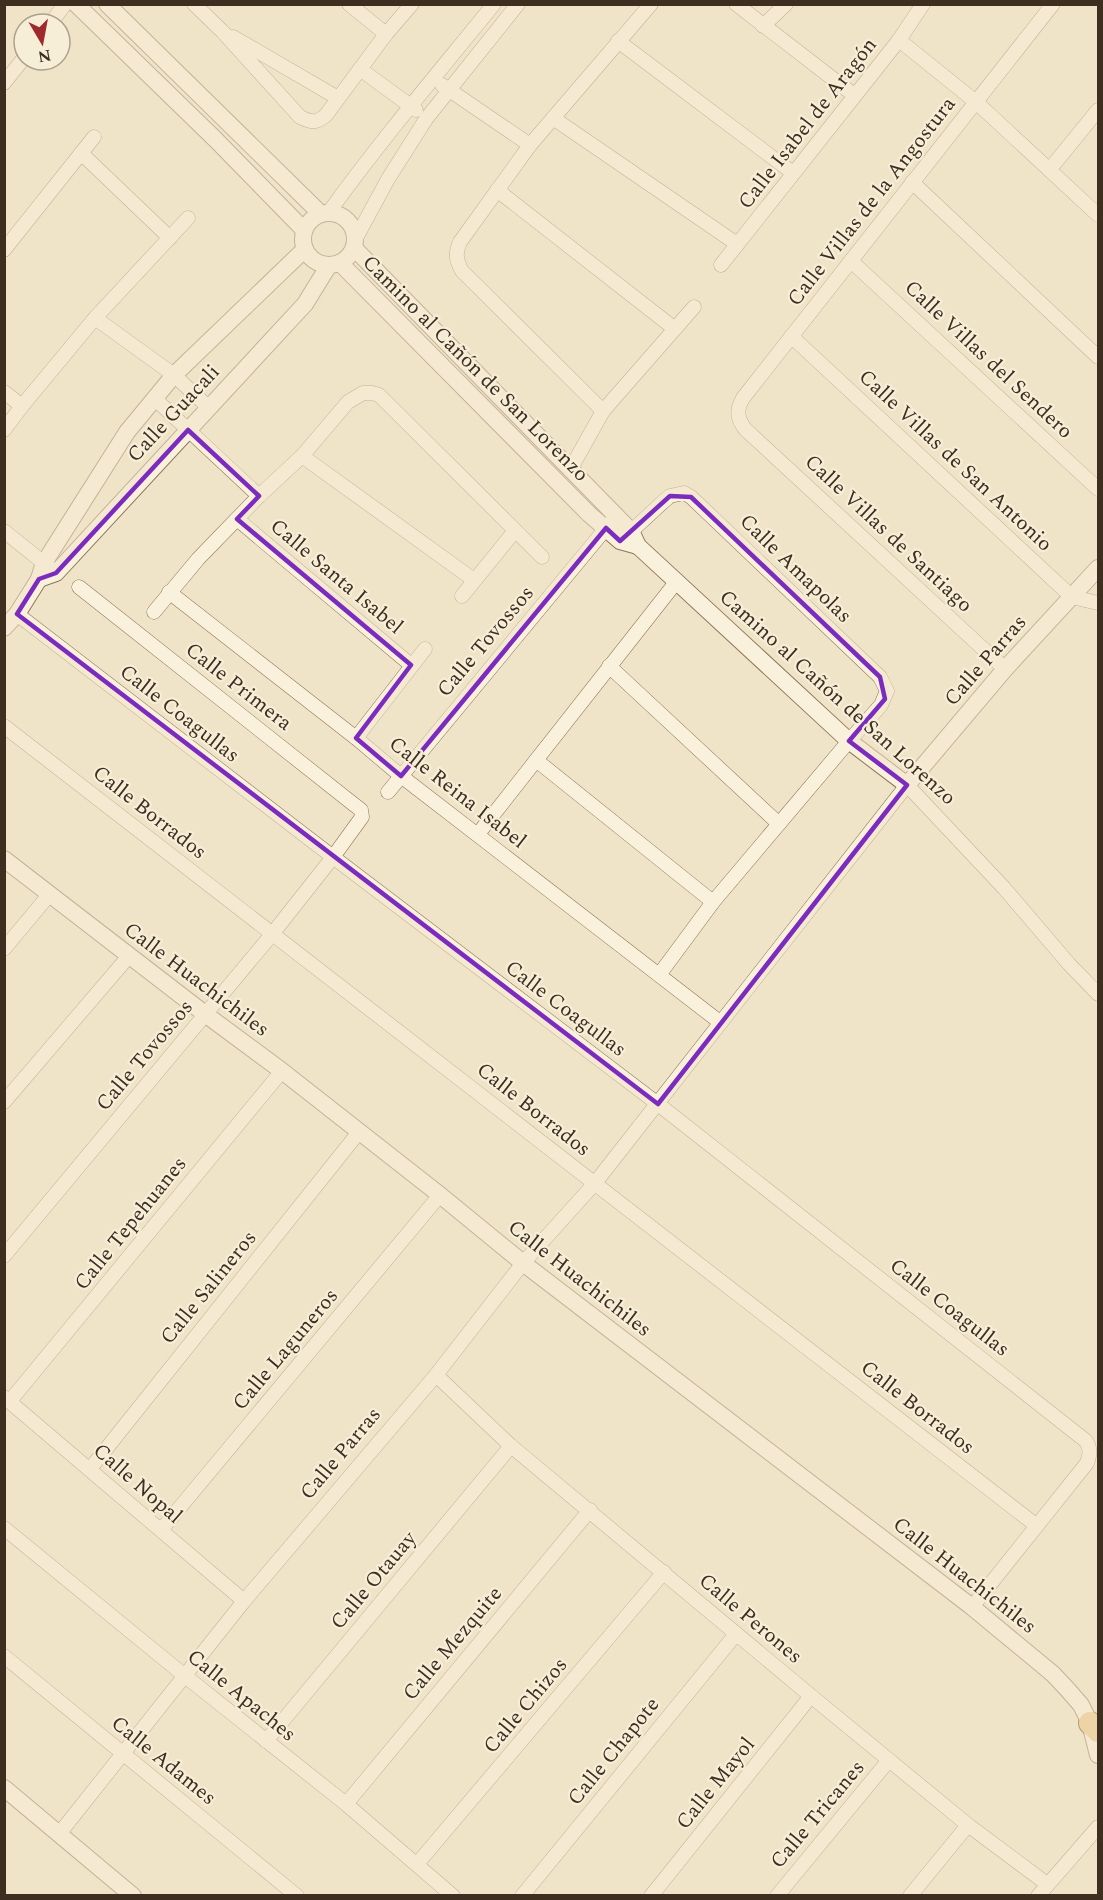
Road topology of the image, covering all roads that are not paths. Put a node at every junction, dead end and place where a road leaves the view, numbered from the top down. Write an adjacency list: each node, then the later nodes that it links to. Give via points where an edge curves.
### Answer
1 (76, 4): 38 (street)
2 (107, 4): 35 (street)
3 (194, 4): 14 (street)
4 (349, 4): 15 (street)
5 (412, 4): 15 (street)
6 (494, 4): 19 (street)
7 (518, 4): 20 (street)
8 (651, 4): 17 (street)
9 (736, 4): 13 (street)
10 (786, 4): 13 (street)
11 (923, 4): 16 (street, Calle Isabel de Aragón)
12 (1053, 4): 23 (street, Calle Villas de la Angostura)
13 (763, 26): 21 (street)
14 (222, 31): 22 (street); 22 (street, via 300,117 318,122)
15 (386, 34): 18 (street)
16 (899, 40): 21 (street, Calle Isabel de Aragón); 23 (street)
17 (618, 41): 26 (street); 32 (street)
18 (360, 69): 22 (street); 24 (street)
19 (432, 79): 20 (street); 24 (street)
20 (449, 89): 27 (street); 29 (street)
21 (854, 95): 32 (street, Calle Isabel de Aragón)
22 (338, 98)
23 (976, 102): 31 (street); 33 (street, Calle Villas de la Angostura)
24 (410, 105): 27 (street); 35 (street)
25 (1098, 110): 31 (street)
26 (552, 118): 29 (street); 41 (street)
27 (426, 119): 40 (street, via 388,179)
28 (94, 137): 30 (street)
29 (530, 145): 34 (street)
30 (81, 153): 39 (street); 43 (street)
31 (1050, 169): 36 (street)
32 (793, 173): 41 (street, Calle Isabel de Aragón)
33 (912, 182): 44 (street, Calle Villas de la Angostura); 51 (street)
34 (497, 190): 49 (street); 57 (street, via 459,242 456,261)
35 (324, 213): 38 (street, via 309,221); 40 (street, via 339,214 348,220 354,228)
36 (1098, 215)
37 (188, 218): 39 (street)
38 (304, 230): 42 (street)
39 (170, 238): 48 (street)
40 (355, 243): 45 (street, via 348,257); 62 (street, Camino al Cañón de San Lorenzo)
41 (738, 244): 46 (street, Calle Isabel de Aragón)
42 (304, 249): 45 (street, via 319,263); 52 (street, Calle Guacali)
43 (4, 250)
44 (851, 261): 50 (street, Calle Villas de la Angostura); 63 (street, Calle Villas del Sendero)
45 (335, 264): 56 (street, Calle Guacali, via 305,304); 67 (street, Camino al Cañón de San Lorenzo, via 589,514)
46 (721, 265)
47 (694, 307): 49 (street)
48 (95, 318): 52 (street); 55 (street)
49 (675, 328): 57 (street)
50 (791, 336): 58 (street, Calle Villas de la Angostura, via 739,405 739,421); 80 (street, Calle Villas de San Antonio)
51 (1098, 357)
52 (174, 375): 54 (street, Calle Guacali); 56 (street)
53 (4, 392): 55 (street)
54 (154, 398): 60 (street); 66 (street, Calle Guacali, via 127,432)
55 (22, 406): 59 (street)
56 (208, 407): 60 (street, Calle Guacali)
57 (603, 411): 62 (street)
58 (745, 429): 88 (street, Calle Villas de Santiago)
59 (4, 430)
60 (188, 430): 64 (street); 70 (street, Calle Guacali)
61 (302, 456): 64 (street); 69 (street, via 348,402 363,393 379,395); 75 (street)
62 (570, 470): 67 (street, Camino al Cañón de San Lorenzo)
63 (1098, 489)
64 (259, 496): 65 (street)
65 (237, 519): 78 (street); 86 (street, Calle Santa Isabel)
66 (72, 522): 70 (street); 73 (street, Calle Guacali)
67 (611, 523): 71 (street, Camino al Cañón de San Lorenzo); 93 (street, Calle Tovossos)
68 (4, 531): 73 (street)
69 (514, 532): 72 (street); 75 (street)
70 (89, 537): 73 (street, Calle Guacali)
71 (630, 540): 76 (street, Camino al Cañón de San Lorenzo); 91 (street, Calle Amapolas, via 670,496 684,493 700,505 880,677 887,691 885,699)
72 (542, 557)
73 (50, 568): 83 (street, Calle Guacali)
74 (1098, 568): 80 (street, Calle Parras)
75 (474, 580): 79 (street)
76 (677, 581): 87 (street); 91 (street, Camino al Cañón de San Lorenzo)
77 (79, 586): 96 (street, Calle Primera, via 357,807 362,814)
78 (169, 592): 82 (street); 90 (street, Calle Reina Isabel)
79 (462, 596)
80 (1072, 597): 81 (street, Calle Villas de San Antonio); 88 (street, Calle Parras)
81 (1098, 603)
82 (154, 612)
83 (17, 614): 84 (street, Calle Guacali); 99 (street, Calle Coagullas)
84 (4, 628)
85 (425, 649): 86 (street, Calle Santa Isabel)
86 (411, 665): 90 (street, Calle Santa Isabel)
87 (609, 666): 92 (street); 97 (street)
88 (1005, 669): 94 (street, Calle Parras)
89 (4, 726): 103 (street, Calle Borrados)
90 (356, 738): 93 (street, Calle Reina Isabel)
91 (849, 741): 94 (street, Camino al Cañón de San Lorenzo); 97 (street)
92 (536, 760): 98 (street); 102 (street)
93 (401, 776): 95 (street, Calle Tovossos); 98 (street, Calle Reina Isabel)
94 (907, 785): 107 (street, Camino al Cañón de San Lorenzo); 109 (street, Calle Parras)
95 (388, 792)
96 (358, 823): 99 (street, Calle Tovossos)
97 (779, 824): 102 (street)
98 (478, 834): 106 (street, Calle Reina Isabel)
99 (333, 857): 103 (street, Calle Tovossos); 112 (street, Calle Coagullas)
100 (4, 860): 101 (street, Calle Huachichiles)
101 (49, 895): 104 (street); 105 (street, Calle Huachichiles)
102 (713, 902): 106 (street)
103 (273, 933): 108 (street, Calle Tovossos); 114 (street, Calle Borrados)
104 (4, 949)
105 (129, 956): 108 (street, Calle Huachichiles); 111 (street)
106 (659, 975): 109 (street, Calle Reina Isabel)
107 (1098, 994)
108 (205, 1014): 110 (street, Calle Huachichiles); 116 (street, Calle Tovossos)
109 (721, 1023): 112 (street, Calle Parras)
110 (282, 1071): 113 (street, Calle Huachichiles); 119 (street, Calle Tepehuanes)
111 (4, 1102)
112 (658, 1104): 114 (street, Calle Parras); 123 (street, Calle Coagullas, via 1086,1441 1090,1447 1087,1463)
113 (359, 1132): 115 (street, Calle Huachichiles); 121 (street, Calle Salineros)
114 (595, 1183): 117 (street, Calle Parras); 123 (street, Calle Borrados)
115 (440, 1195): 117 (street, Calle Huachichiles); 125 (street, Calle Laguneros)
116 (4, 1256)
117 (523, 1263): 118 (street, Calle Parras); 128 (street, Calle Huachichiles)
118 (436, 1375): 120 (street, Calle Perones); 127 (street, Calle Parras)
119 (7, 1399): 121 (street, Calle Nopal)
120 (511, 1446): 122 (street, Calle Perones); 134 (street, Calle Otauay)
121 (90, 1469): 125 (street, Calle Nopal)
122 (590, 1510): 126 (street, Calle Perones); 139 (street, Calle Mezquite)
123 (1037, 1526): 128 (street)
124 (4, 1528): 131 (street, Calle Apaches)
125 (161, 1530): 127 (street, Calle Nopal)
126 (664, 1572): 129 (street, Calle Perones); 143 (street, Calle Chizos)
127 (244, 1601): 131 (street, Calle Parras)
128 (972, 1607): 133 (street, Calle Huachichiles, via 1053,1674 1081,1705)
129 (736, 1634): 132 (street, Calle Perones); 148 (street, Calle Chapote)
130 (4, 1656): 135 (street, Calle Adames)
131 (185, 1676): 134 (street, Calle Apaches); 135 (street, Calle Parras)
132 (811, 1696): 137 (street, Calle Perones); 149 (street, Calle Mayol)
133 (1094, 1727): 136 (street, Calle Huachichiles)
134 (266, 1741): 139 (street, Calle Apaches)
135 (122, 1754): 142 (street, Calle Parras); 146 (street, Calle Adames)
136 (1098, 1755)
137 (889, 1760): 140 (street, Calle Perones); 150 (street, Calle Tricanes)
138 (4, 1788): 142 (street)
139 (346, 1804): 143 (street, Calle Apaches)
140 (968, 1825): 144 (street, Calle Perones); 151 (street)
141 (1098, 1827): 144 (street)
142 (58, 1834): 145 (street)
143 (417, 1864): 147 (street, Calle Apaches)
144 (1047, 1884): 152 (street)
145 (133, 1896)
146 (297, 1896)
147 (453, 1896)
148 (522, 1896)
149 (651, 1896)
150 (777, 1896)
151 (910, 1896)
152 (1038, 1896)

